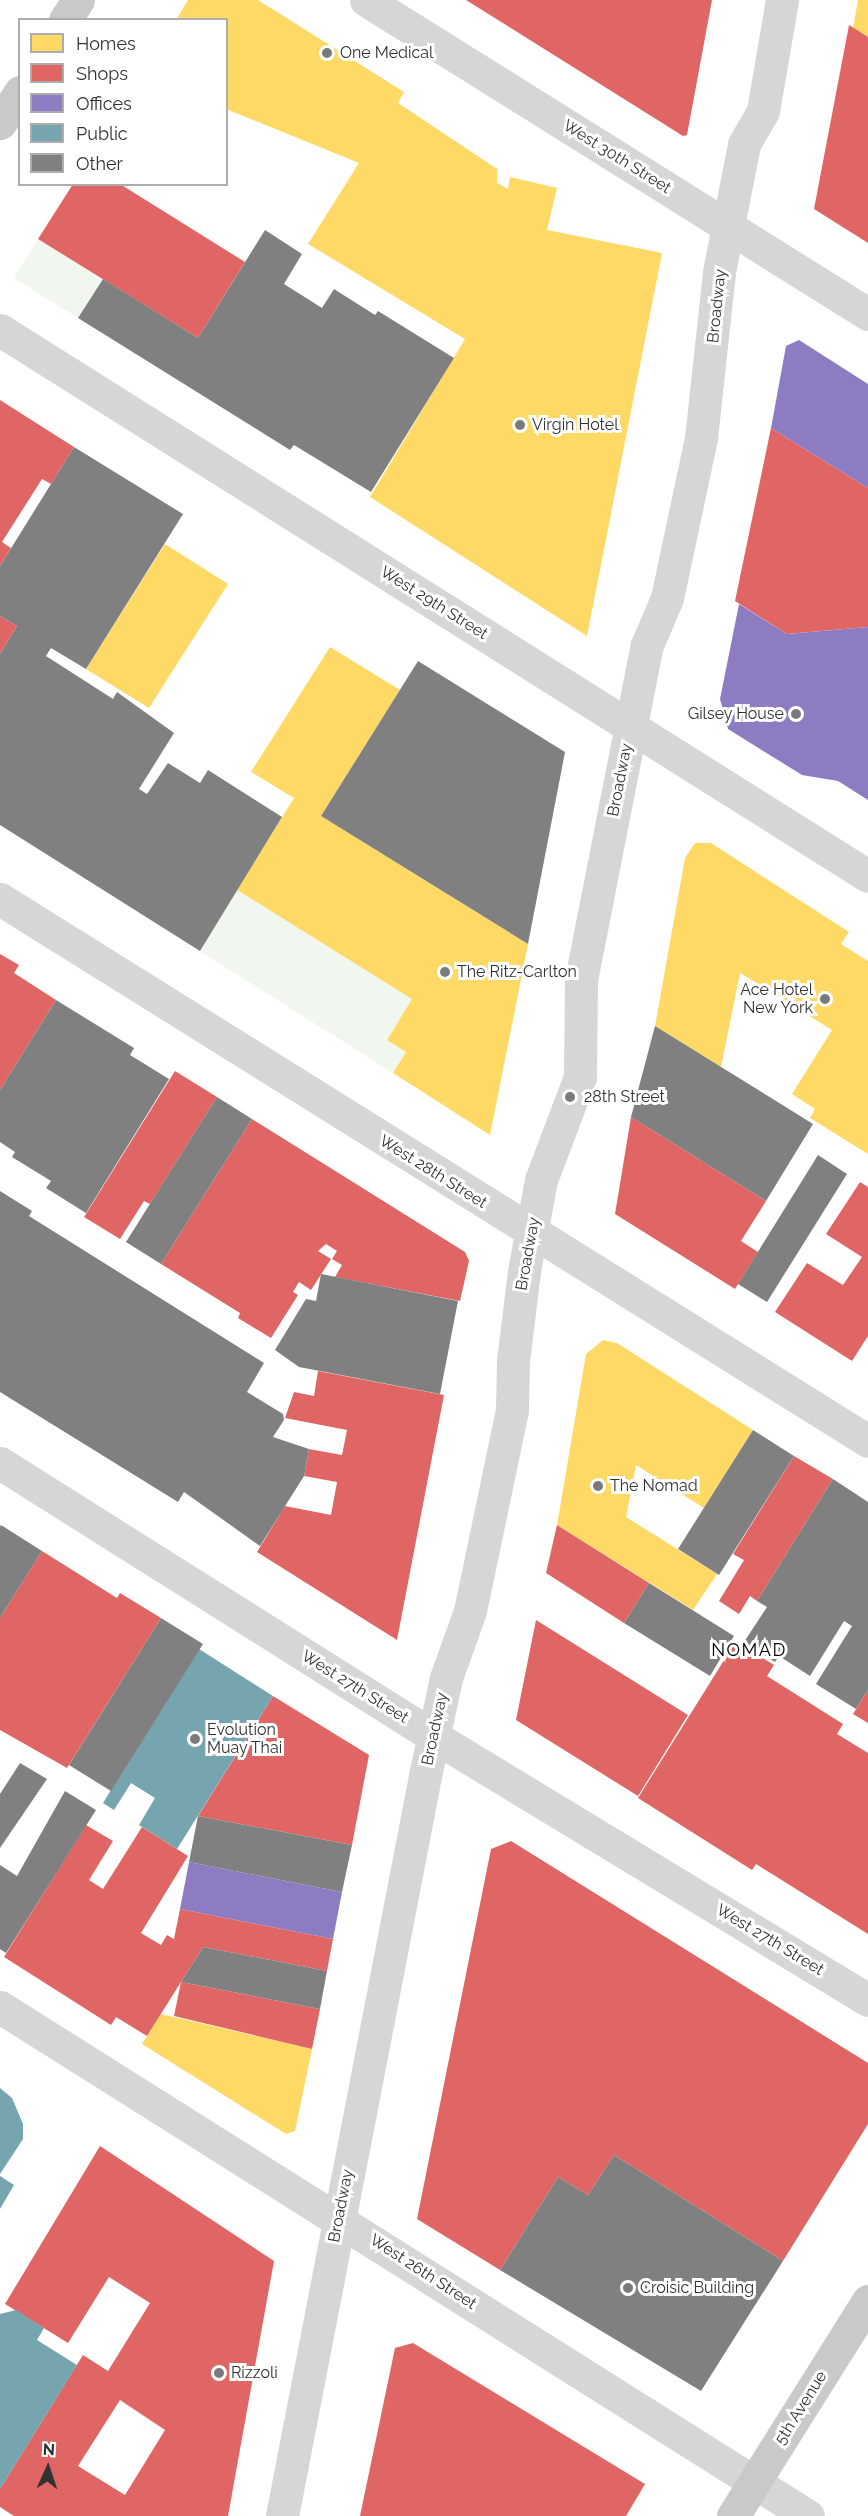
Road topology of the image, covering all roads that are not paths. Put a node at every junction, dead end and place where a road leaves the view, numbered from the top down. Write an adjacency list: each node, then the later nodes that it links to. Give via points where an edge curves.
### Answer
1 (78, 0): 4 (main road)
2 (366, 0): 7 (street, West 30th Street)
3 (782, 0): 7 (street, Broadway, via 763,111 744,144)
4 (66, 18)
5 (18, 95): 6 (main road)
6 (0, 123)
7 (728, 226): 8 (street, West 30th Street); 10 (street, Broadway, via 701,438 668,598 646,645)
8 (868, 314)
9 (0, 330): 10 (street, West 29th Street)
10 (631, 726): 11 (street, West 29th Street); 13 (street, Broadway, via 581,980 580,1077 542,1180)
11 (868, 876)
12 (0, 899): 13 (street, West 28th Street)
13 (531, 1233): 14 (street, West 28th Street); 16 (street, Broadway, via 513,1360 512,1410 470,1611 446,1678)
14 (868, 1441)
15 (0, 1463): 16 (street, West 27th Street)
16 (433, 1736): 17 (street, West 27th Street); 19 (street, Broadway)
17 (868, 2000)
18 (0, 2007): 19 (street, West 26th Street)
19 (338, 2217): 21 (street, West 26th Street); 22 (street, Broadway)
20 (868, 2301): 21 (main road, 5th Avenue)
21 (754, 2481): 23 (main road, 5th Avenue); 24 (street, West 26th Street)
22 (282, 2516)
23 (733, 2516)
24 (808, 2516)

